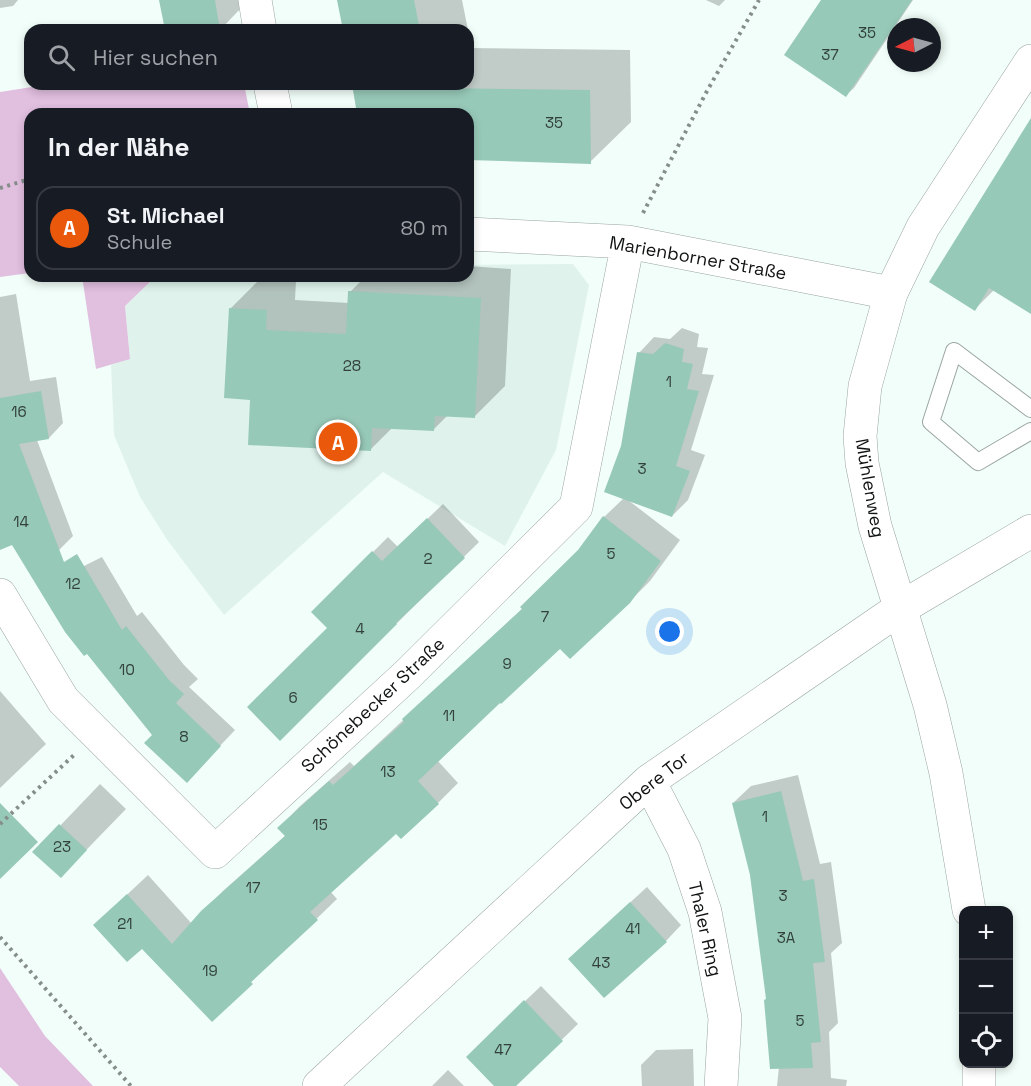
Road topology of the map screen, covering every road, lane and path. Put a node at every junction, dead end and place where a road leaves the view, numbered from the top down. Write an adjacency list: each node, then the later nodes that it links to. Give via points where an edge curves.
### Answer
1 (255, 0): 3 (street)
2 (759, 0): 10 (path)
3 (259, 24)
4 (1031, 61): 11 (street, Mühlenweg, via 923,227)
5 (271, 90): 6 (street)
6 (275, 108)
7 (24, 181): 8 (path)
8 (0, 188)
9 (474, 234): 10 (street, Marienborner Straße)
10 (628, 242): 11 (street, Marienborner Straße); 17 (street, Schönebecker Straße, via 576,507 407,675 215,852)
11 (891, 293): 16 (street, Mühlenweg, via 865,386 860,436 875,526)
12 (1031, 409): 13 (lane, via 954,351 931,422 978,462)
13 (1031, 431)
14 (1031, 531): 16 (street, Obere Tor)
15 (0, 595): 17 (street, Schönebecker Straße, via 63,700)
16 (899, 609): 18 (street, Obere Tor); 20 (street, Mühlenweg, via 930,705 946,773)
17 (96, 734): 19 (path)
18 (649, 781): 24 (street, Obere Tor); 25 (street, Thaler Ring, via 684,849 705,912 724,1018)
19 (0, 824)
20 (968, 906)
21 (0, 937): 23 (path)
22 (979, 1068): 26 (street)
23 (131, 1086)
24 (319, 1086)
25 (721, 1086)
26 (979, 1086)

